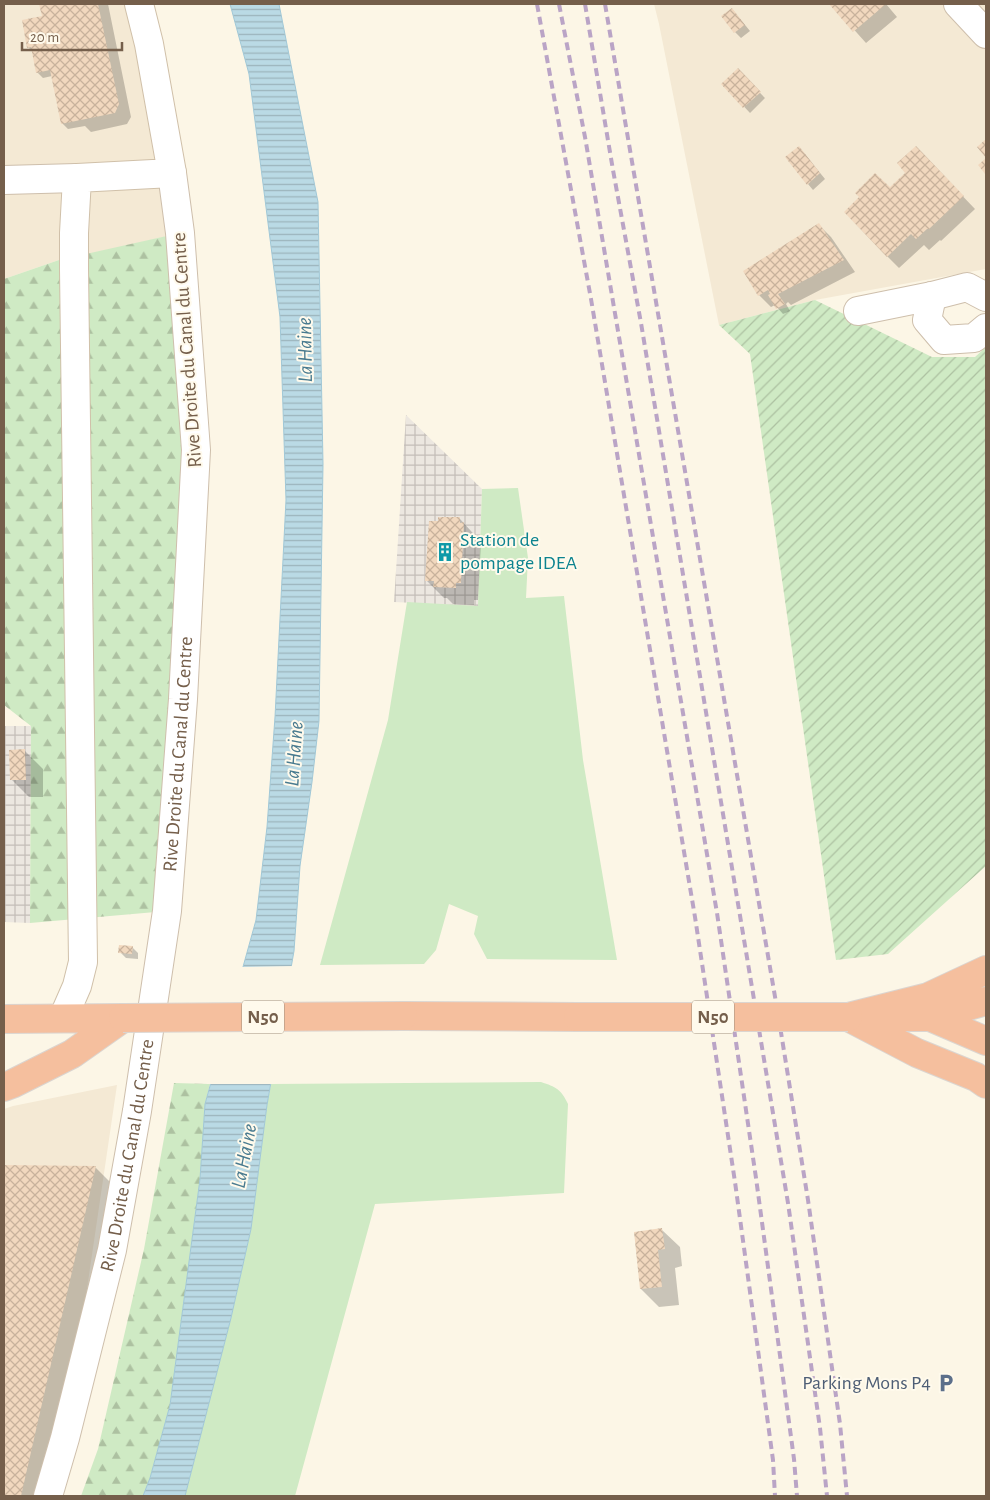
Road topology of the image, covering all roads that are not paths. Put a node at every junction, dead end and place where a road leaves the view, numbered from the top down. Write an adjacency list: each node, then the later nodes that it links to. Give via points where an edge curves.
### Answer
1 (139, 4): 4 (street, Rive Droite du Canal du Centre)
2 (958, 4): 3 (street)
3 (986, 34)
4 (172, 173): 5 (street); 21 (street, Rive Droite du Canal du Centre, via 181,242 196,450 183,699 167,911 112,1250)
5 (77, 178): 6 (street); 14 (street, via 74,297 83,962)
6 (4, 180)
7 (932, 296): 8 (street, via 967,287); 9 (street); 10 (street, via 928,320 944,340 974,338)
8 (986, 297)
9 (858, 311)
10 (986, 328)
11 (986, 970): 13 (highway, via 928,997)
12 (986, 1000): 16 (highway, N50)
13 (848, 1017): 15 (highway, N50, bridge); 16 (highway, N50); 19 (highway)
14 (63, 1018): 15 (highway, N50); 17 (highway, N50)
15 (123, 1018): 20 (highway, via 72,1054)
16 (930, 1018): 18 (highway, N50)
17 (4, 1019)
18 (986, 1041)
19 (986, 1084)
20 (4, 1087)
21 (48, 1496)

